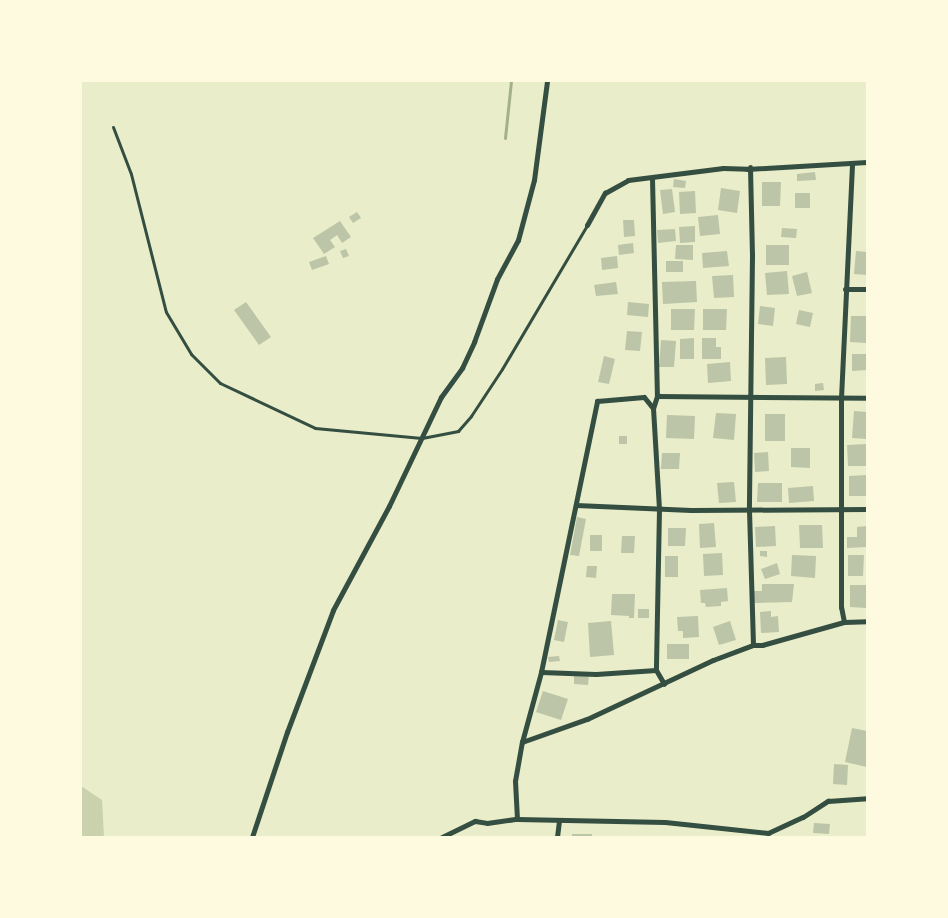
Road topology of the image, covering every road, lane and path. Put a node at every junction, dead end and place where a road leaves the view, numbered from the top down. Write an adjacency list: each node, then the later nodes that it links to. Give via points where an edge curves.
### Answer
1 (548, 81): 15 (street, via 534,180 518,240 497,279 466,359 441,397)
2 (113, 127): 15 (lane, via 131,174 166,312 196,360 220,383 315,428)
3 (867, 162): 4 (street)
4 (852, 163): 5 (street); 8 (street)
5 (750, 167): 6 (street, via 662,174); 11 (street)
6 (652, 178): 7 (street, via 628,180 605,192); 10 (street)
7 (587, 225): 15 (lane, via 471,416 458,430)
8 (845, 289): 9 (street); 12 (street)
9 (867, 289)
10 (657, 396): 11 (street); 14 (street)
11 (750, 397): 12 (street); 19 (street)
12 (841, 398): 13 (street); 20 (street)
13 (867, 398)
14 (653, 408): 16 (street, via 644,397 597,401); 17 (street)
15 (422, 438): 31 (street, via 333,610)
16 (576, 505): 17 (street); 25 (street)
17 (659, 509): 19 (street); 24 (street)
18 (867, 509): 20 (street)
19 (749, 510): 20 (street); 23 (street)
20 (840, 510): 22 (street)
21 (867, 621): 22 (street)
22 (844, 622): 23 (street)
23 (753, 645): 26 (street)
24 (656, 670): 25 (street, via 596,674); 26 (street)
25 (541, 672): 27 (street)
26 (664, 684): 27 (street, via 587,719)
27 (522, 742): 29 (street, via 515,781)
28 (867, 798): 30 (street, via 828,801 803,818 768,832 665,822)
29 (517, 819): 30 (street); 32 (street, via 487,823 475,821)
30 (559, 820): 33 (street)
31 (252, 837)
32 (442, 837)
33 (558, 837)

